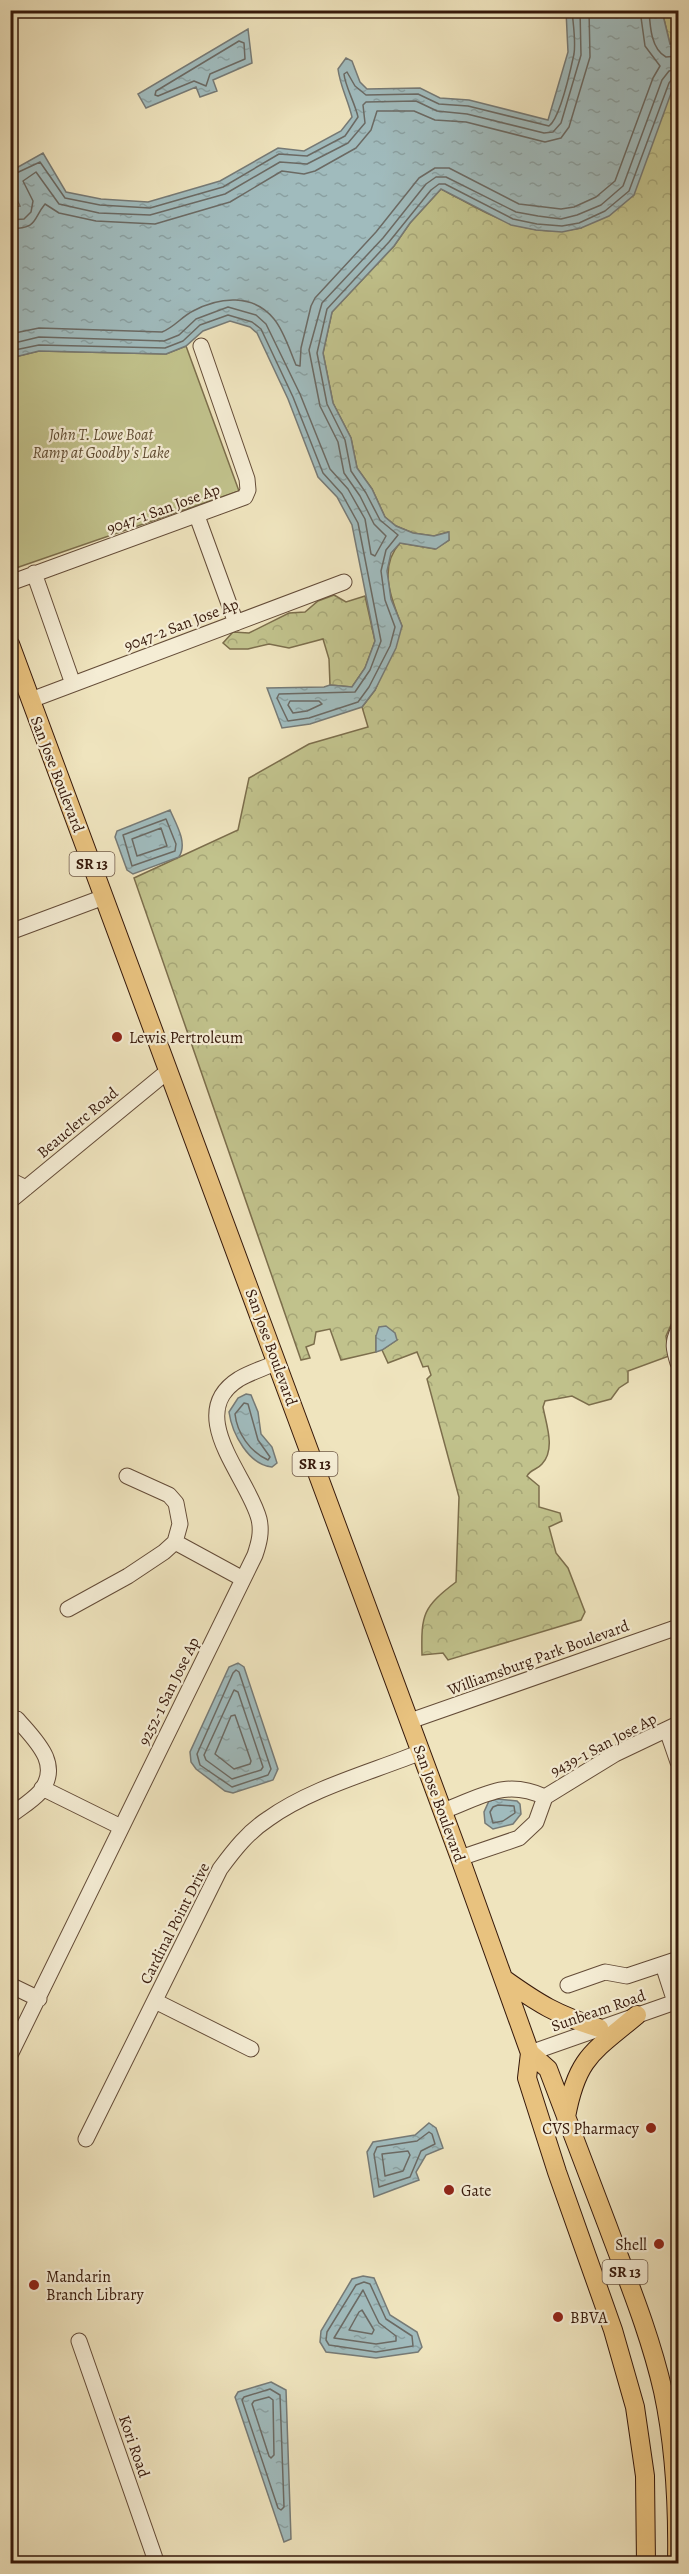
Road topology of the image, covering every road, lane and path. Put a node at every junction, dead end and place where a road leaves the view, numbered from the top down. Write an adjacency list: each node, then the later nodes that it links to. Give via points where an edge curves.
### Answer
1 (201, 346): 2 (street, 9047-1 San Jose Ap, via 248,490 238,501)
2 (197, 516): 3 (street, 9047-1 San Jose Ap); 6 (street)
3 (34, 573): 5 (street, 9047-1 San Jose Ap); 8 (street)
4 (344, 582): 6 (street, 9047-2 San Jose Ap)
5 (10, 584)
6 (236, 622): 8 (street, 9047-2 San Jose Ap)
7 (10, 644): 9 (main road, San Jose Boulevard / SR 13)
8 (73, 684): 9 (street, 9047-2 San Jose Ap)
9 (31, 700): 10 (main road, San Jose Boulevard / SR 13)
10 (104, 897): 11 (street); 12 (main road, San Jose Boulevard / SR 13)
11 (10, 932)
12 (168, 1071): 14 (street, Beauclerc Road); 17 (main road, San Jose Boulevard / SR 13)
13 (10, 1180): 14 (street)
14 (26, 1188): 15 (street, Beauclerc Road)
15 (10, 1201)
16 (678, 1331): 18 (street, via 674,1349)
17 (278, 1362): 21 (street, 9252-1 San Jose Ap, via 240,1378 225,1393 218,1408 216,1422 222,1442 259,1518 260,1542); 25 (main road, San Jose Boulevard / SR 13)
18 (678, 1363)
19 (128, 1476): 20 (street, via 176,1503 180,1524)
20 (175, 1542): 21 (street); 22 (street, via 128,1576)
21 (243, 1579): 33 (street, 9252-1 San Jose Ap)
22 (68, 1609)
23 (678, 1627): 25 (street, Williamsburg Park Boulevard)
24 (17, 1719): 29 (street, via 46,1755 49,1768)
25 (410, 1721): 27 (main road, San Jose Boulevard / SR 13)
26 (673, 1727): 28 (street); 30 (street, 9439-1 San Jose Ap, via 605,1760)
27 (421, 1752): 31 (main road, San Jose Boulevard / SR 13); 41 (street, Cardinal Point Drive, via 289,1805 248,1835 220,1869)
28 (678, 1762)
29 (42, 1788): 32 (street); 33 (street)
30 (545, 1797): 31 (street, 9439-1 San Jose Ap, via 515,1787); 34 (street, 9439-1 San Jose Ap, via 529,1831)
31 (443, 1811): 34 (main road, San Jose Boulevard / SR 13)
32 (10, 1816)
33 (121, 1827): 40 (street, 9252-1 San Jose Ap)
34 (460, 1858): 37 (main road, San Jose Boulevard / SR 13)
35 (678, 1959): 36 (street)
36 (663, 1965): 39 (street, via 627,1977 605,1972); 42 (street)
37 (504, 1979): 44 (main road, via 545,2008); 46 (main road, San Jose Boulevard / SR 13)
38 (10, 1985): 40 (street)
39 (568, 1985)
40 (39, 1999): 47 (street, 9252-1 San Jose Ap)
41 (155, 2001): 45 (street); 49 (street, Cardinal Point Drive)
42 (677, 2002): 43 (street, Sunbeam Road)
43 (637, 2015): 44 (street, Sunbeam Road); 48 (main road, via 579,2069)
44 (599, 2028): 46 (street, Sunbeam Road)
45 (251, 2049)
46 (530, 2053): 48 (main road, San Jose Boulevard / SR 13, via 548,2069); 53 (main road, San Jose Boulevard / SR 13, via 527,2078 611,2323 635,2407 645,2476)
47 (10, 2055)
48 (566, 2117): 51 (main road, San Jose Boulevard / SR 13, via 650,2345 668,2419)
49 (86, 2139)
50 (79, 2341): 52 (street, Kori Road)
51 (678, 2507): 54 (main road, San Jose Boulevard / SR 13)
52 (157, 2564)
53 (646, 2564)
54 (677, 2564)

